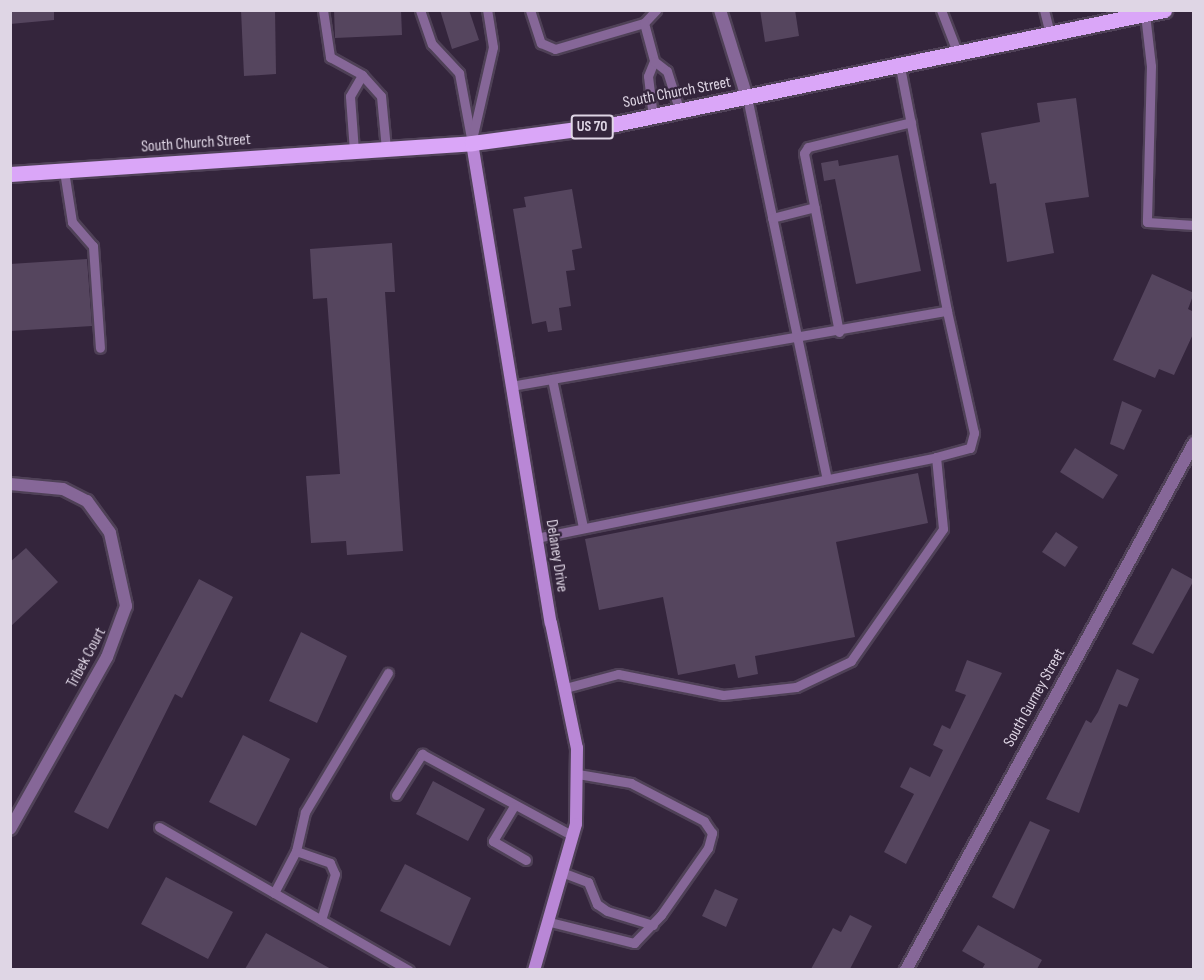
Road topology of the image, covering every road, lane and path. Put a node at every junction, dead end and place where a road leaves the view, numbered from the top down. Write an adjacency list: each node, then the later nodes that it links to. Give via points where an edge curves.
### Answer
1 (323, 10): 16 (lane, via 330,57)
2 (420, 10): 21 (lane, via 432,44 459,73)
3 (487, 10): 21 (lane, via 493,47)
4 (530, 10): 11 (lane, via 541,44 555,49)
5 (656, 10): 11 (lane)
6 (720, 10): 17 (street)
7 (941, 10): 13 (lane)
8 (1044, 10): 12 (lane)
9 (1164, 10): 10 (main road, South Church Street / US 70)
10 (1145, 14): 12 (main road, South Church Street / US 70); 28 (lane, via 1151,66 1147,222)
11 (644, 23): 14 (lane)
12 (1050, 34): 13 (main road, South Church Street / US 70)
13 (958, 54): 15 (main road, South Church Street / US 70)
14 (654, 61): 18 (lane, via 667,71); 19 (lane, via 648,76)
15 (900, 66): 17 (main road, South Church Street / US 70); 20 (lane)
16 (362, 75): 22 (lane, via 381,96); 23 (lane, via 350,96)
17 (747, 97): 18 (main road, South Church Street / US 70); 27 (lane)
18 (680, 112): 19 (main road, South Church Street / US 70)
19 (653, 117): 21 (main road, South Church Street / US 70)
20 (911, 122): 26 (lane, via 808,147 804,153); 29 (lane)
21 (472, 143): 22 (main road, South Church Street / US 70); 34 (street, Delaney Drive)
22 (386, 149): 23 (main road, South Church Street / US 70)
23 (354, 151): 24 (main road, South Church Street / US 70)
24 (64, 171): 25 (main road, South Church Street / US 70); 32 (lane, via 72,222 93,246)
25 (10, 174)
26 (815, 207): 27 (lane); 30 (lane)
27 (772, 218): 31 (lane)
28 (1194, 225)
29 (947, 311): 30 (lane); 36 (lane, via 974,433 970,448)
30 (840, 332): 31 (lane)
31 (796, 333): 33 (lane); 37 (lane)
32 (100, 348)
33 (552, 379): 34 (lane); 39 (lane)
34 (512, 386): 40 (street, Delaney Drive)
35 (1194, 443): 58 (street, South Gurney Street)
36 (936, 457): 37 (lane); 42 (lane, via 943,529 850,661 796,687 723,695 618,674)
37 (827, 479): 39 (lane)
38 (10, 484): 47 (street, Tribek Court, via 63,489 87,501 110,533 126,606 107,657)
39 (584, 528): 40 (lane)
40 (536, 538): 42 (street, Delaney Drive)
41 (388, 673): 49 (lane, via 305,812)
42 (565, 688): 43 (street, Delaney Drive)
43 (578, 774): 48 (street, Delaney Drive); 55 (lane, via 630,783 711,826 708,848)
44 (396, 795): 45 (lane, via 422,754)
45 (514, 806): 48 (lane); 50 (lane, via 493,841)
46 (159, 827): 52 (lane)
47 (10, 830)
48 (573, 836): 51 (street, Delaney Drive)
49 (296, 851): 52 (lane); 53 (lane, via 330,863 335,874)
50 (526, 860)
51 (564, 873): 54 (street, Delaney Drive); 55 (lane, via 588,882 597,904 606,911)
52 (274, 892): 53 (lane)
53 (321, 920): 56 (lane)
54 (550, 922): 55 (lane, via 624,945 634,943); 57 (street, Delaney Drive)
55 (653, 925)
56 (409, 969)
57 (534, 969)
58 (906, 969)

